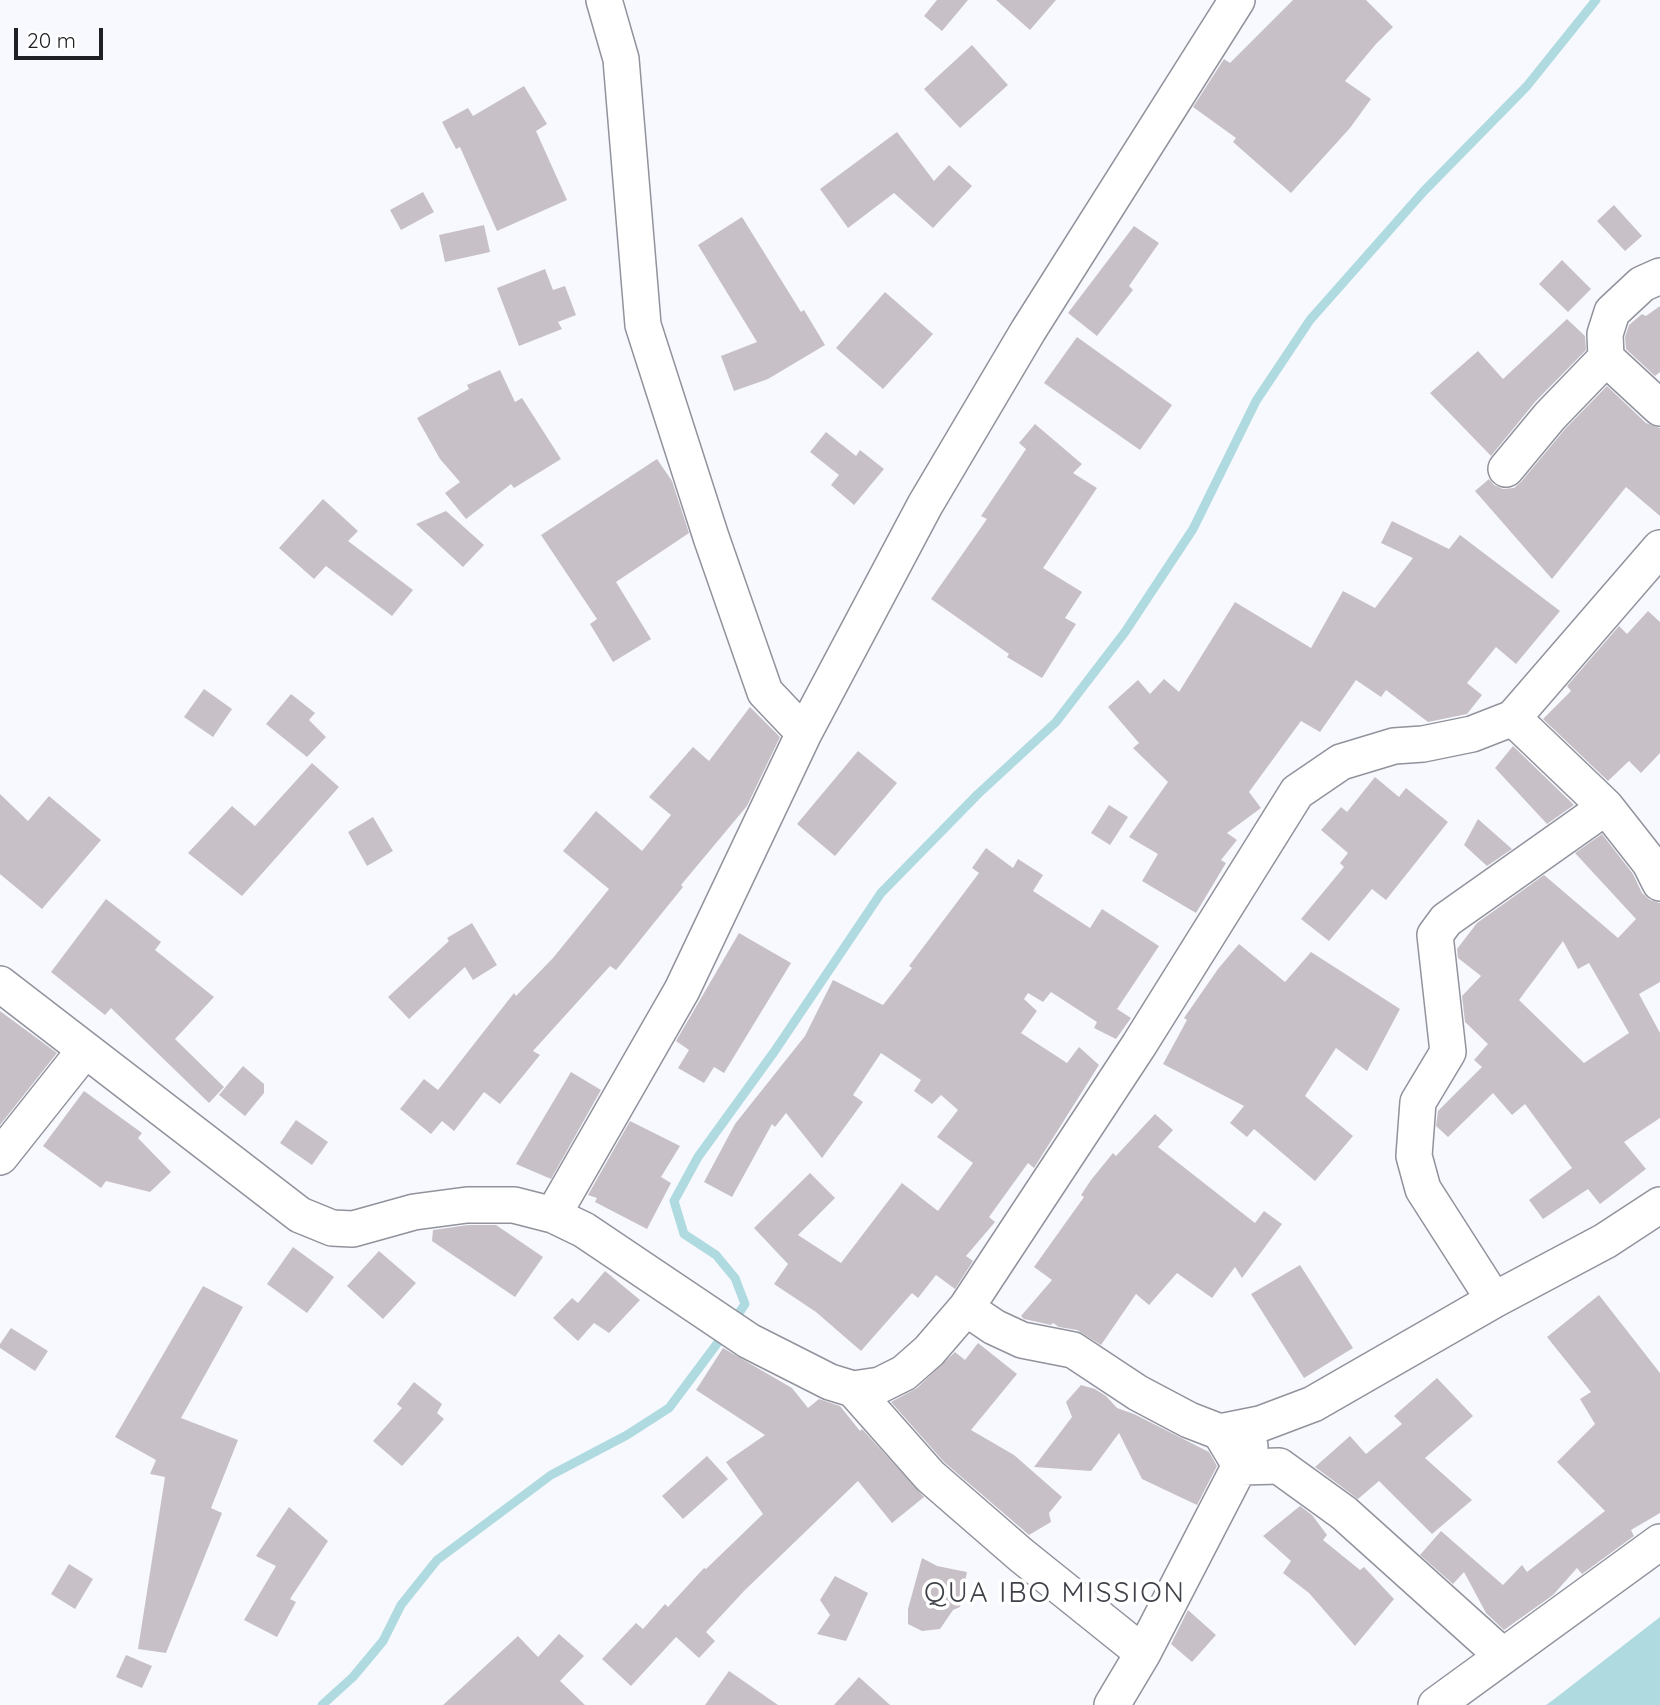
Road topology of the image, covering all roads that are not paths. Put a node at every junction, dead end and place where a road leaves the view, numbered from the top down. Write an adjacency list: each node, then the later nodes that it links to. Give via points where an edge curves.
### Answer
1 (604, 0): 9 (street, via 621,59 643,325 765,692)
2 (1237, 0): 9 (street, via 1028,331 925,505)
3 (1660, 276): 4 (street, via 1642,284 1612,312 1605,334)
4 (1606, 358): 5 (street); 6 (street)
5 (1660, 408)
6 (1506, 469)
7 (1660, 548): 8 (street)
8 (1513, 718): 10 (street); 18 (street, via 1472,734 1394,746 1341,762 1297,792 1139,1045)
9 (804, 733): 16 (street, via 682,990)
10 (1606, 807): 11 (street); 17 (street, via 1446,920 1435,935 1448,1052 1418,1102 1413,1156 1423,1189)
11 (1660, 883)
12 (0, 984): 13 (street)
13 (85, 1050): 14 (street); 16 (street, via 300,1215 332,1228 353,1229 414,1212 467,1205 514,1205)
14 (0, 1157)
15 (1660, 1205): 17 (street, via 1605,1241)
16 (553, 1215): 19 (street, via 584,1230 745,1338)
17 (1494, 1300): 20 (street, via 1313,1404)
18 (966, 1308): 19 (street, via 904,1373 880,1385); 21 (street, via 1022,1340 1073,1350 1138,1393)
19 (853, 1389): 24 (street, via 930,1476)
20 (1260, 1424): 21 (street); 22 (street)
21 (1220, 1432): 22 (street)
22 (1241, 1467): 24 (street); 25 (street, via 1279,1466 1344,1513)
23 (1660, 1542): 25 (street)
24 (1143, 1653): 26 (street)
25 (1503, 1656): 27 (street)
26 (1112, 1705)
27 (1436, 1705)

